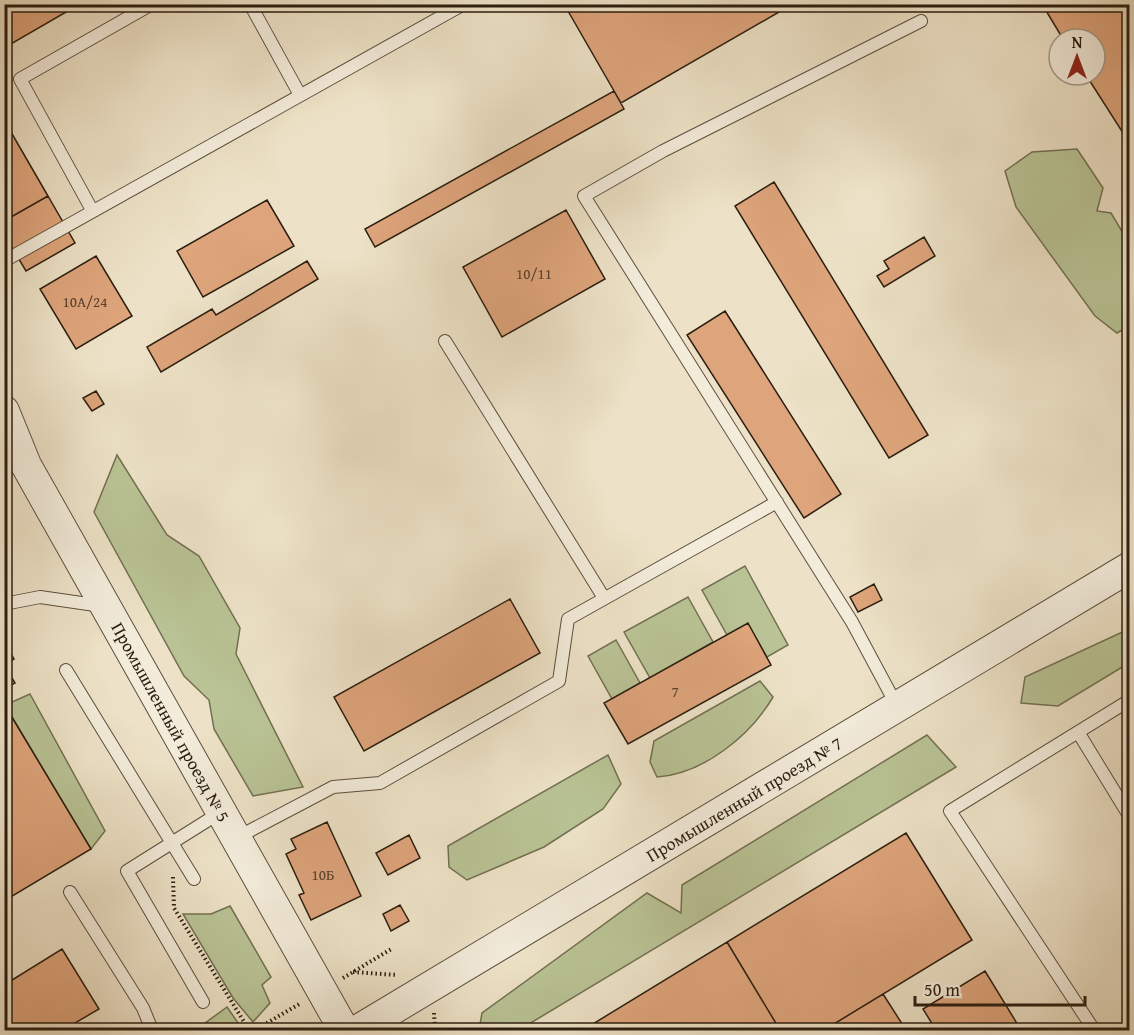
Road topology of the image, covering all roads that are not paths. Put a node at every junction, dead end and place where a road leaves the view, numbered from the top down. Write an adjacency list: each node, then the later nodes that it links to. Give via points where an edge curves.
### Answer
1 (152, 4): 6 (lane, via 20,79)
2 (250, 4): 5 (lane)
3 (464, 4): 5 (lane)
4 (921, 21): 10 (lane, via 663,150 584,196)
5 (300, 95): 6 (lane)
6 (92, 210): 7 (lane)
7 (4, 261)
8 (445, 341): 12 (lane)
9 (4, 411): 14 (street, Промышленный проезд № 5, via 26,465)
10 (777, 502): 12 (lane); 17 (lane, via 852,622)
11 (1130, 567): 17 (street, Промышленный проезд № 7)
12 (604, 598): 21 (lane, via 568,619 559,681 380,783 333,787)
13 (4, 603): 14 (lane, via 40,597)
14 (106, 607): 19 (street, Промышленный проезд № 5)
15 (66, 670): 22 (lane)
16 (1130, 700): 18 (lane)
17 (898, 707): 28 (street, Промышленный проезд № 7)
18 (1078, 732): 20 (lane); 29 (lane, via 950,811)
19 (222, 812): 21 (street, Промышленный проезд № 5); 22 (lane)
20 (1130, 817)
21 (236, 838): 27 (street, Промышленный проезд № 5)
22 (172, 843): 23 (lane); 25 (lane, via 127,871)
23 (194, 879)
24 (70, 892): 26 (lane, via 143,1008)
25 (203, 1002)
26 (152, 1030)
27 (344, 1030)
28 (358, 1030)
29 (1094, 1030)

